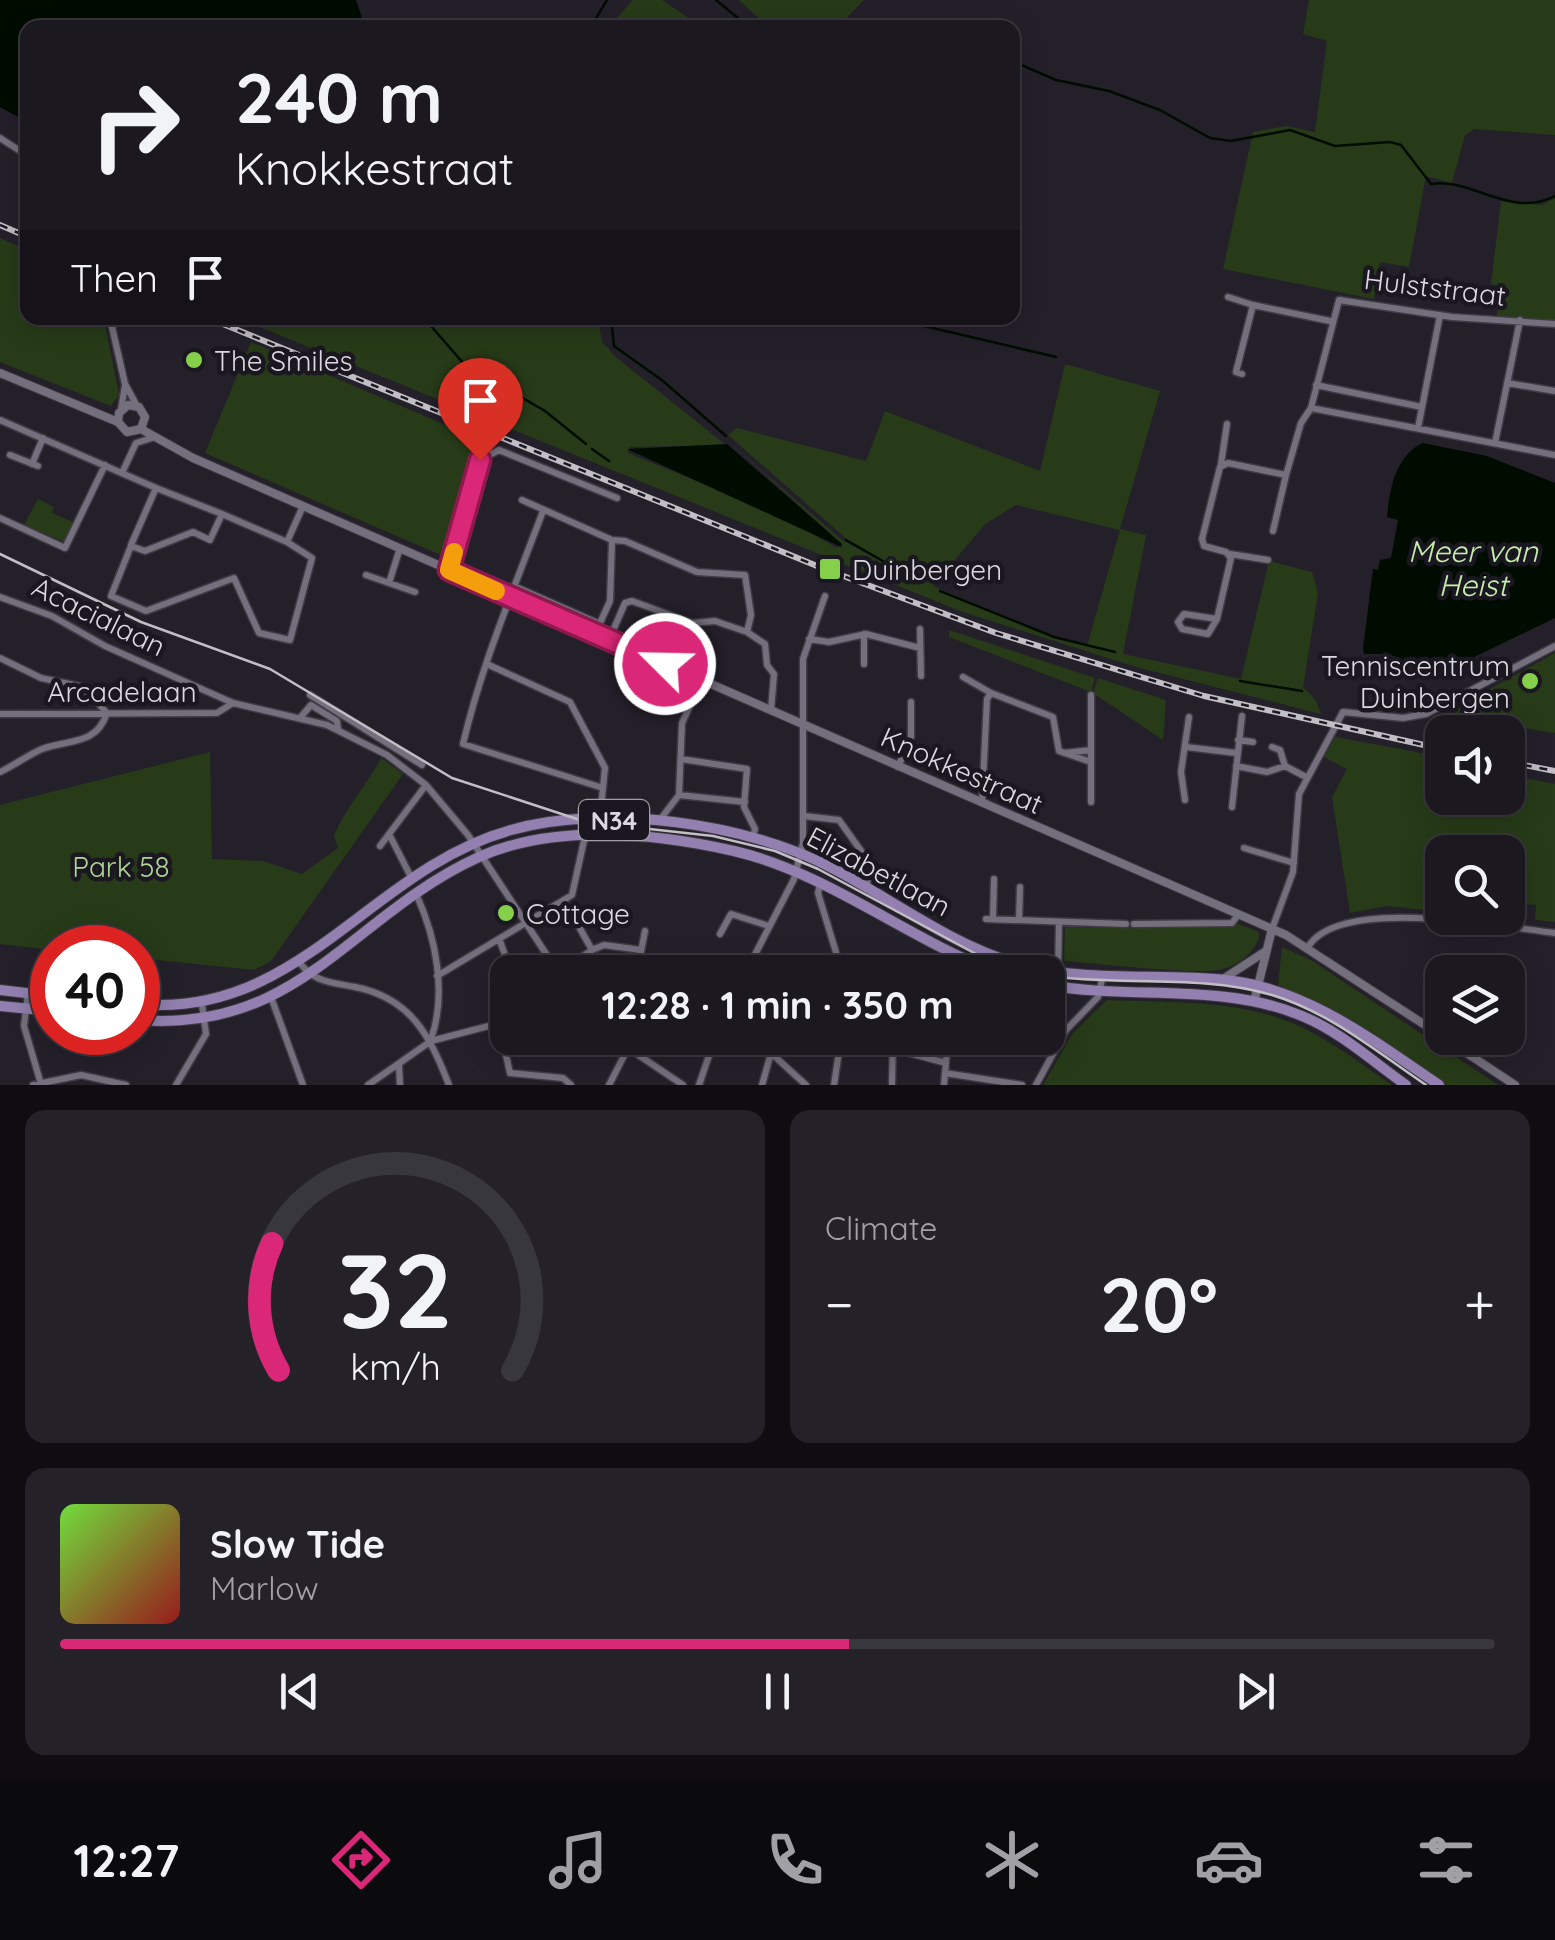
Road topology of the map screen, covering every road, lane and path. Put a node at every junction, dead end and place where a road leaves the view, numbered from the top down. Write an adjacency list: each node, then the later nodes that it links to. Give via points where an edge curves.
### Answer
1 (1228, 297): 2 (street)
2 (1254, 306): 5 (street); 9 (street, via 1236,372)
3 (1440, 315): 4 (street, Hulststraat); 5 (street, Hulststraat, via 1344,298); 15 (street)
4 (1520, 320): 6 (street, Hulststraat); 10 (street)
5 (1330, 322): 12 (street)
6 (1555, 324)
7 (112, 325): 11 (street)
8 (0, 373): 17 (street, via 88,413)
9 (1242, 374)
10 (1507, 383): 13 (street); 26 (street)
11 (125, 384): 14 (street); 17 (street)
12 (1316, 386): 15 (street); 16 (street)
13 (1555, 391)
14 (137, 406): 17 (street); 20 (street, Knokkestraat)
15 (1422, 407): 21 (street)
16 (1311, 408): 21 (street); 32 (street)
17 (120, 415): 22 (street)
18 (0, 420): 23 (street)
19 (1227, 424): 29 (street)
20 (143, 426): 22 (street); 24 (street, Knokkestraat)
21 (1418, 428): 26 (street)
22 (130, 433): 25 (street)
23 (43, 438): 28 (street, via 35,465); 30 (street)
24 (162, 440): 25 (street); 36 (street, Knokkestraat)
25 (136, 443): 31 (street)
26 (1495, 443): 27 (street)
27 (1555, 454)
28 (10, 455)
29 (1221, 464): 32 (street); 45 (street, via 1202,543)
30 (105, 465): 31 (street); 39 (street, via 65,548)
31 (122, 473): 33 (street)
32 (1286, 474): 40 (street)
33 (156, 488): 38 (street); 43 (street)
34 (617, 498): 47 (street, via 491,452 480,460)
35 (522, 500): 37 (street)
36 (303, 504): 42 (street); 44 (street, Knokkestraat)
37 (542, 511): 41 (street); 50 (street)
38 (222, 514): 42 (street); 43 (street, via 210,540 193,532 146,550)
39 (0, 518)
40 (1273, 531)
41 (612, 540): 55 (street); 60 (street, via 697,572 745,575)
42 (287, 542): 43 (street, via 312,558 290,640 259,633 234,578 146,612 114,599)
43 (131, 546)
44 (400, 548): 47 (street, Knokkestraat); 49 (street)
45 (1229, 554): 46 (street); 57 (street)
46 (1268, 560)
47 (449, 570): 54 (street, Knokkestraat)
48 (366, 574): 49 (street)
49 (390, 583): 51 (street)
50 (516, 587): 54 (street); 58 (street)
51 (414, 592)
52 (825, 596): 63 (street)
53 (0, 597): 77 (street, Acacialaan)
54 (511, 598): 61 (street, Knokkestraat); 69 (street, via 497,622)
55 (610, 600): 56 (street); 58 (street)
56 (624, 604): 60 (street, via 643,601 692,624 715,622); 64 (street)
57 (1217, 619): 57 (street, via 1208,634 1184,630 1178,622 1184,614)
58 (600, 624): 61 (street)
59 (920, 628): 66 (street)
60 (747, 632): 78 (street, via 765,644 774,674)
61 (595, 634): 64 (street, Knokkestraat)
62 (864, 634): 63 (street); 66 (street); 68 (street)
63 (809, 639): 84 (street)
64 (609, 640): 72 (street, Knokkestraat)
65 (1555, 646): 102 (street, via 1426,714 1402,718 1344,710)
66 (920, 648): 70 (street)
67 (0, 658): 79 (street, via 41,678 83,686)
68 (864, 664)
69 (489, 665): 104 (street, via 570,702 604,768); 104 (street, via 465,747)
70 (921, 676)
71 (963, 677): 73 (street)
72 (702, 680): 78 (street, Knokkestraat); 94 (street, via 682,723)
73 (990, 693): 91 (street, via 1053,716); 109 (street)
74 (310, 695): 93 (street)
75 (1092, 695): 90 (street)
76 (911, 702): 100 (street, via 911,737)
77 (233, 704): 79 (street, Arcadelaan, via 217,713); 83 (street, Arcadelaan)
78 (771, 710): 84 (street, Knokkestraat)
79 (107, 712): 80 (street, Arcadelaan); 101 (street, via 81,742 38,751)
80 (0, 714)
81 (1189, 716): 89 (street)
82 (1242, 716): 86 (street)
83 (300, 718): 85 (street, Arcadelaan); 85 (street, Arcadelaan, via 311,705)
84 (803, 724): 100 (street, Knokkestraat); 111 (street)
85 (338, 729): 96 (street, Arcadelaan)
86 (1238, 740): 87 (street); 92 (street)
87 (1253, 742)
88 (1272, 747): 99 (street)
89 (1186, 748): 92 (street); 106 (street, via 1177,772)
90 (1091, 750): 91 (street); 95 (street)
91 (1064, 753): 95 (street)
92 (1236, 753): 98 (street)
93 (407, 756): 96 (street); 97 (street)
94 (681, 759): 105 (street); 107 (street, via 746,768)
95 (1091, 762): 108 (street)
96 (402, 765): 103 (street, Arcadelaan)
97 (422, 766)
98 (1236, 766): 99 (street, via 1268,772); 110 (street)
99 (1285, 766): 102 (street)
100 (898, 767): 109 (street, Knokkestraat)
101 (0, 772)
102 (1306, 776): 122 (street, via 1296,810)
103 (426, 785): 114 (street); 117 (street, Arcadelaan)
104 (602, 788): 112 (street)
105 (679, 795): 107 (street); 113 (street)
106 (1186, 800)
107 (745, 802): 116 (street)
108 (1091, 802)
109 (982, 803): 131 (street, Knokkestraat)
110 (1232, 806)
111 (804, 816): 120 (street); 127 (street, via 839,820 871,865)
112 (600, 818): 113 (main road, Elizabetlaan / N34); 117 (main road, Elizabetlaan / N34, via 544,822)
113 (659, 824): 116 (main road, Elizabetlaan / N34)
114 (389, 834): 118 (street); 124 (street)
115 (584, 836): 121 (main road, Elizabetlaan / N34, via 540,839); 123 (main road, Elizabetlaan / N34, via 711,847); 130 (street, via 575,890)
116 (753, 837): 120 (main road, Elizabetlaan / N34)
117 (473, 842): 121 (street, Arcadelaan); 124 (main road, Elizabetlaan / N34)
118 (380, 846)
119 (1244, 848): 122 (street)
120 (801, 852): 123 (street); 127 (main road, Elizabetlaan / N34)
121 (484, 855): 129 (main road, Elizabetlaan / N34); 134 (street, Arcadelaan)
122 (1294, 863): 136 (street)
123 (796, 872): 126 (main road, Elizabetlaan / N34); 135 (street)
124 (412, 879): 154 (main road, Elizabetlaan / N34)
125 (994, 879): 132 (street, via 990,919)
126 (820, 884): 150 (street); 151 (main road, Elizabetlaan / N34)
127 (865, 886): 152 (main road, Elizabetlaan / N34)
128 (1020, 887): 132 (street)
129 (417, 896): 157 (main road, Elizabetlaan / N34); 158 (street, via 431,928)
130 (564, 900): 134 (street); 142 (street)
131 (1238, 915): 133 (street, via 1232,923); 136 (street, Knokkestraat)
132 (1019, 920): 133 (street)
133 (1060, 922): 153 (street)
134 (527, 924): 140 (street); 146 (street, Arcadelaan)
135 (769, 926): 137 (street, via 736,913); 149 (street)
136 (1272, 929): 141 (street, Knokkestraat); 144 (street)
137 (718, 930)
138 (645, 932): 143 (street)
139 (1555, 933): 141 (street, via 1388,915 1334,928)
140 (500, 940): 145 (street); 158 (street)
141 (1308, 947): 175 (street, Knokkestraat)
142 (592, 950): 143 (street); 147 (street)
143 (641, 950): 148 (street)
144 (1266, 951): 159 (street); 160 (street)
145 (505, 955)
146 (548, 955)
147 (584, 955)
148 (640, 955)
149 (754, 955)
150 (837, 955)
151 (955, 955)
152 (995, 955)
153 (1059, 955)
154 (299, 962): 157 (street); 168 (main road, Elizabetlaan / N34, via 250,990)
155 (1065, 972): 156 (main road, Elizabetlaan / N34)
156 (1103, 974): 159 (main road, Elizabetlaan / N34); 163 (street)
157 (309, 975): 165 (main road, Elizabetlaan / N34); 177 (street, via 396,1002 417,1017)
158 (437, 976): 177 (street)
159 (1223, 979): 160 (main road, Elizabetlaan / N34)
160 (1258, 986): 166 (street); 212 (main road, Elizabetlaan / N34, via 1325,1012)
161 (1065, 987): 163 (main road)
162 (0, 990): 164 (main road)
163 (1102, 990): 166 (main road); 176 (street)
164 (28, 993): 170 (street)
165 (271, 996): 172 (main road, Elizabetlaan / N34); 196 (street)
166 (1254, 1002): 211 (main road, via 1317,1023)
167 (160, 1004): 168 (main road, Elizabetlaan / N34)
168 (202, 1004): 172 (street)
169 (0, 1006): 170 (main road)
170 (26, 1012): 171 (main road); 193 (street)
171 (30, 1012)
172 (205, 1018): 173 (main road, Elizabetlaan / N34); 195 (street, via 206,1034)
173 (160, 1019)
174 (490, 1025): 177 (street)
175 (1425, 1025)
176 (1065, 1036)
177 (431, 1040): 191 (street); 199 (street)
178 (508, 1055): 200 (street, via 510,1072 563,1078)
179 (624, 1055): 201 (street)
180 (638, 1055): 202 (street)
181 (709, 1055): 203 (street)
182 (770, 1055): 204 (street)
183 (772, 1055): 205 (street)
184 (839, 1055): 206 (street)
185 (892, 1055): 207 (street)
186 (911, 1055): 190 (street)
187 (947, 1055): 190 (street)
188 (1051, 1055): 210 (street)
189 (1470, 1055): 213 (street, Knokkestraat)
190 (946, 1064): 192 (street)
191 (399, 1066): 197 (street); 198 (street)
192 (945, 1073): 208 (street); 209 (street)
193 (38, 1084): 194 (street, via 81,1075)
194 (126, 1085)
195 (176, 1085)
196 (303, 1085)
197 (368, 1085)
198 (400, 1085)
199 (449, 1085)
200 (571, 1085)
201 (609, 1085)
202 (683, 1085)
203 (699, 1085)
204 (762, 1085)
205 (806, 1085)
206 (834, 1085)
207 (892, 1085)
208 (944, 1085)
209 (1022, 1085)
210 (1036, 1085)
211 (1406, 1085)
212 (1440, 1085)
213 (1516, 1085)

